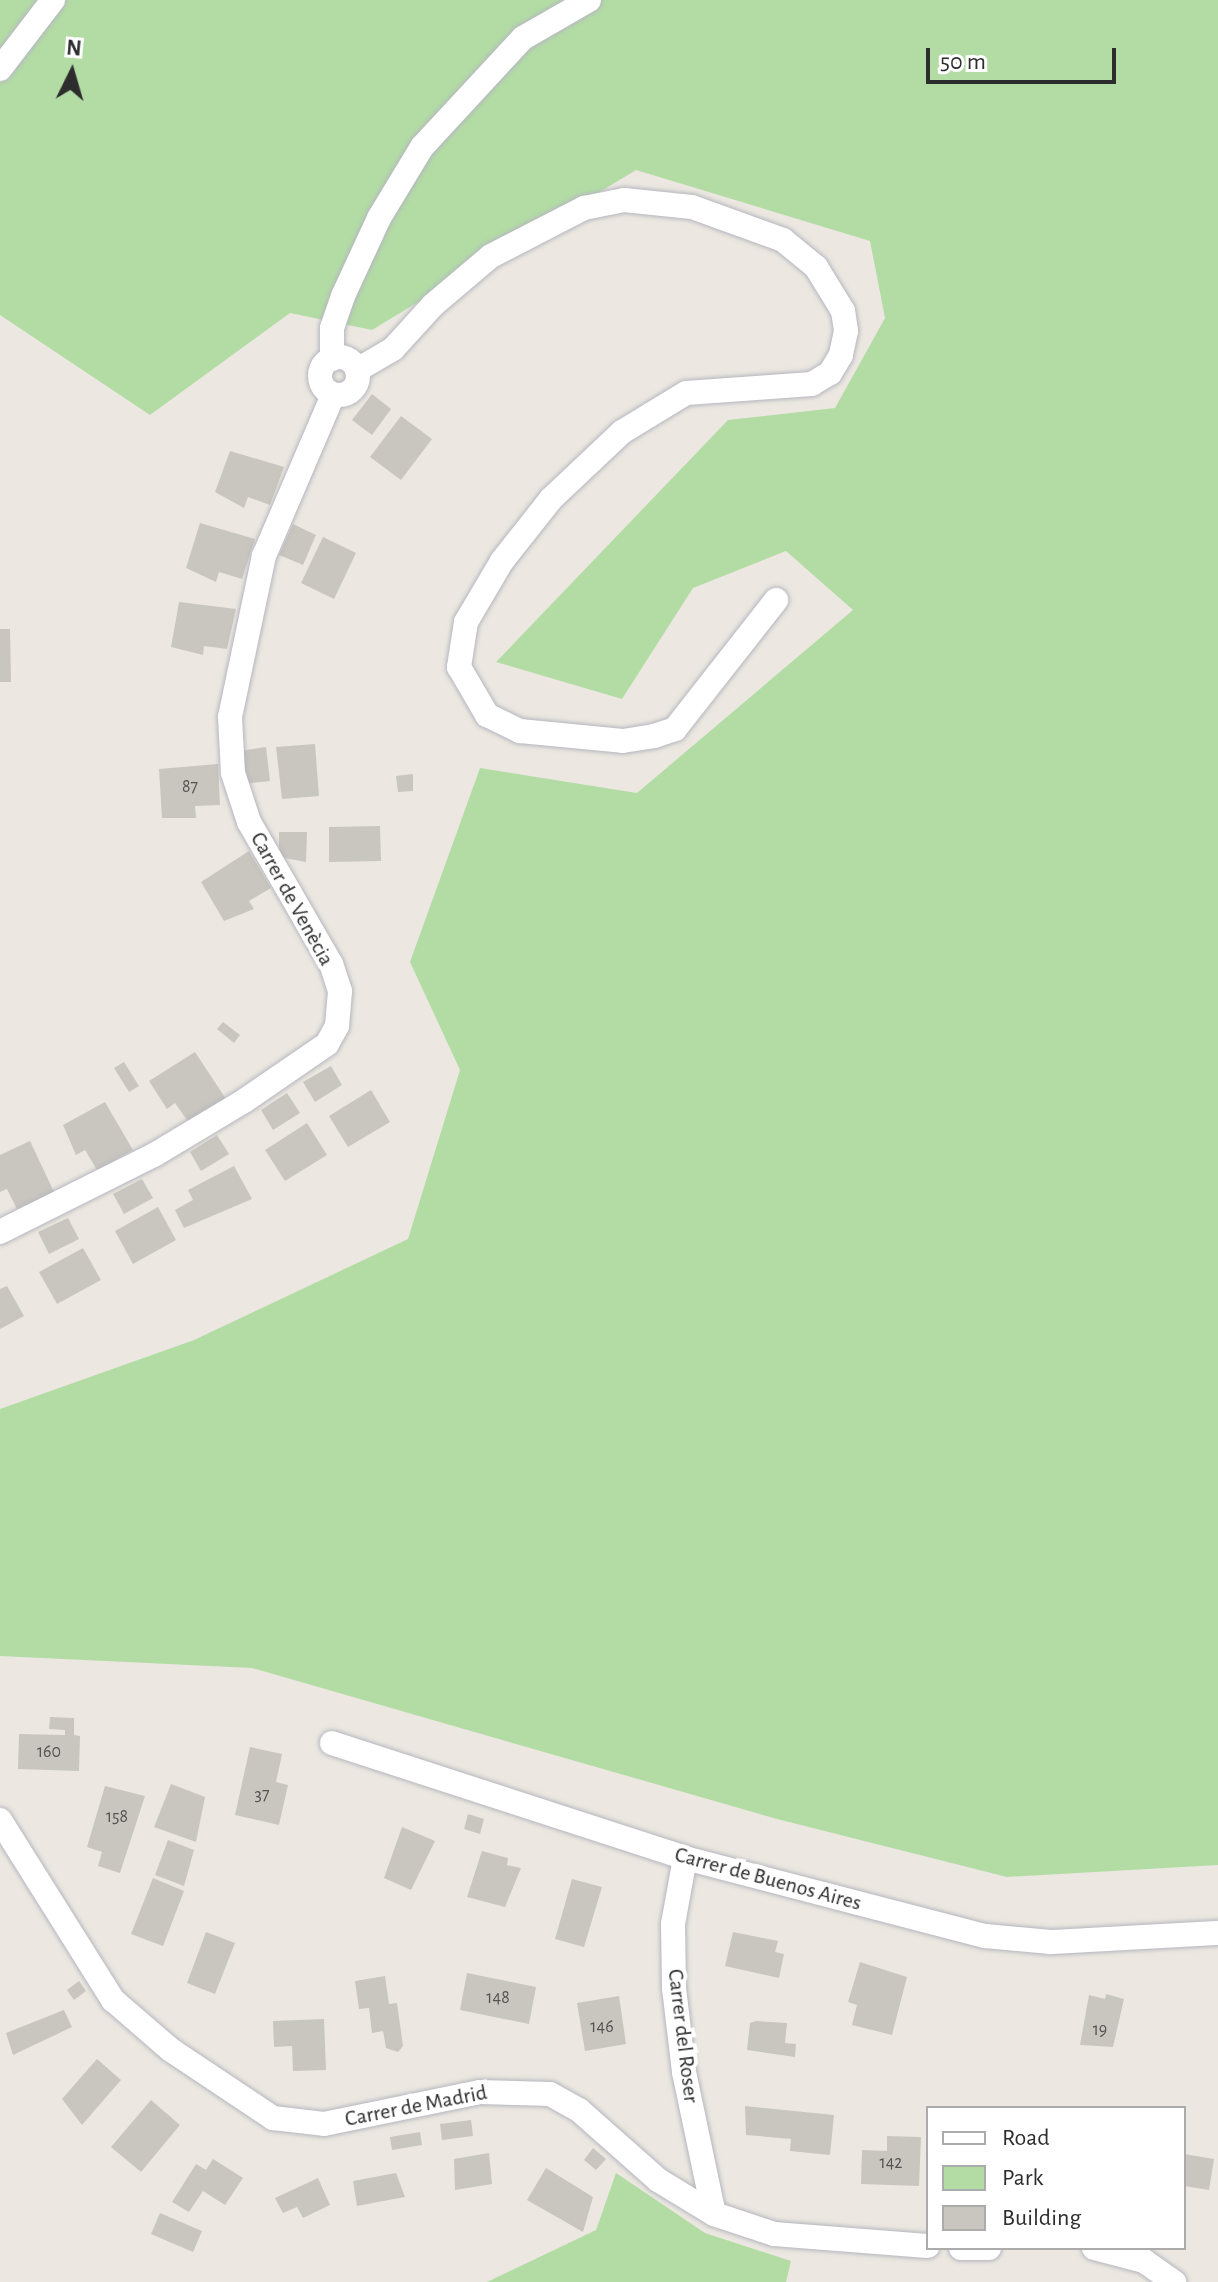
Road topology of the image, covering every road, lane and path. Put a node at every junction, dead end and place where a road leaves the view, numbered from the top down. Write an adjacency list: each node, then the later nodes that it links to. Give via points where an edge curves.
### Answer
1 (53, 0): 3 (street)
2 (589, 0): 4 (street, via 523,38 422,147 379,218 343,296 332,328)
3 (0, 69)
4 (332, 359): 5 (street, via 344,358); 6 (street, via 320,374 323,387)
5 (357, 370): 6 (street, via 351,392); 7 (street, via 393,349 433,305 491,256 584,208 624,200 692,207 783,240 816,267 843,311 841,355 830,373 812,384 686,393 622,432 551,499 502,561 466,622 459,667 487,715 520,731 623,741 654,736 675,729)
6 (333, 395): 8 (street, Carrer de Venècia, via 264,556 230,717 233,773 249,822 331,964 340,991 337,1026 327,1044 244,1101 154,1155)
7 (776, 600)
8 (0, 1232)
9 (332, 1743): 11 (street, Carrer de Buenos Aires)
10 (0, 1820): 13 (street, Carrer de Madrid, via 113,2000 245,2104 273,2118 324,2124 480,2092 550,2094 579,2110 658,2180)
11 (685, 1858): 12 (street, Carrer de Buenos Aires, via 985,1936 1051,1942); 13 (street, Carrer del Roser, via 673,1924 674,1988 684,2072)
12 (1218, 1933)
13 (714, 2214): 14 (street, Carrer de Madrid, via 774,2234)
14 (926, 2246)
15 (1102, 2250): 16 (street, via 1144,2261)
16 (1174, 2282)

